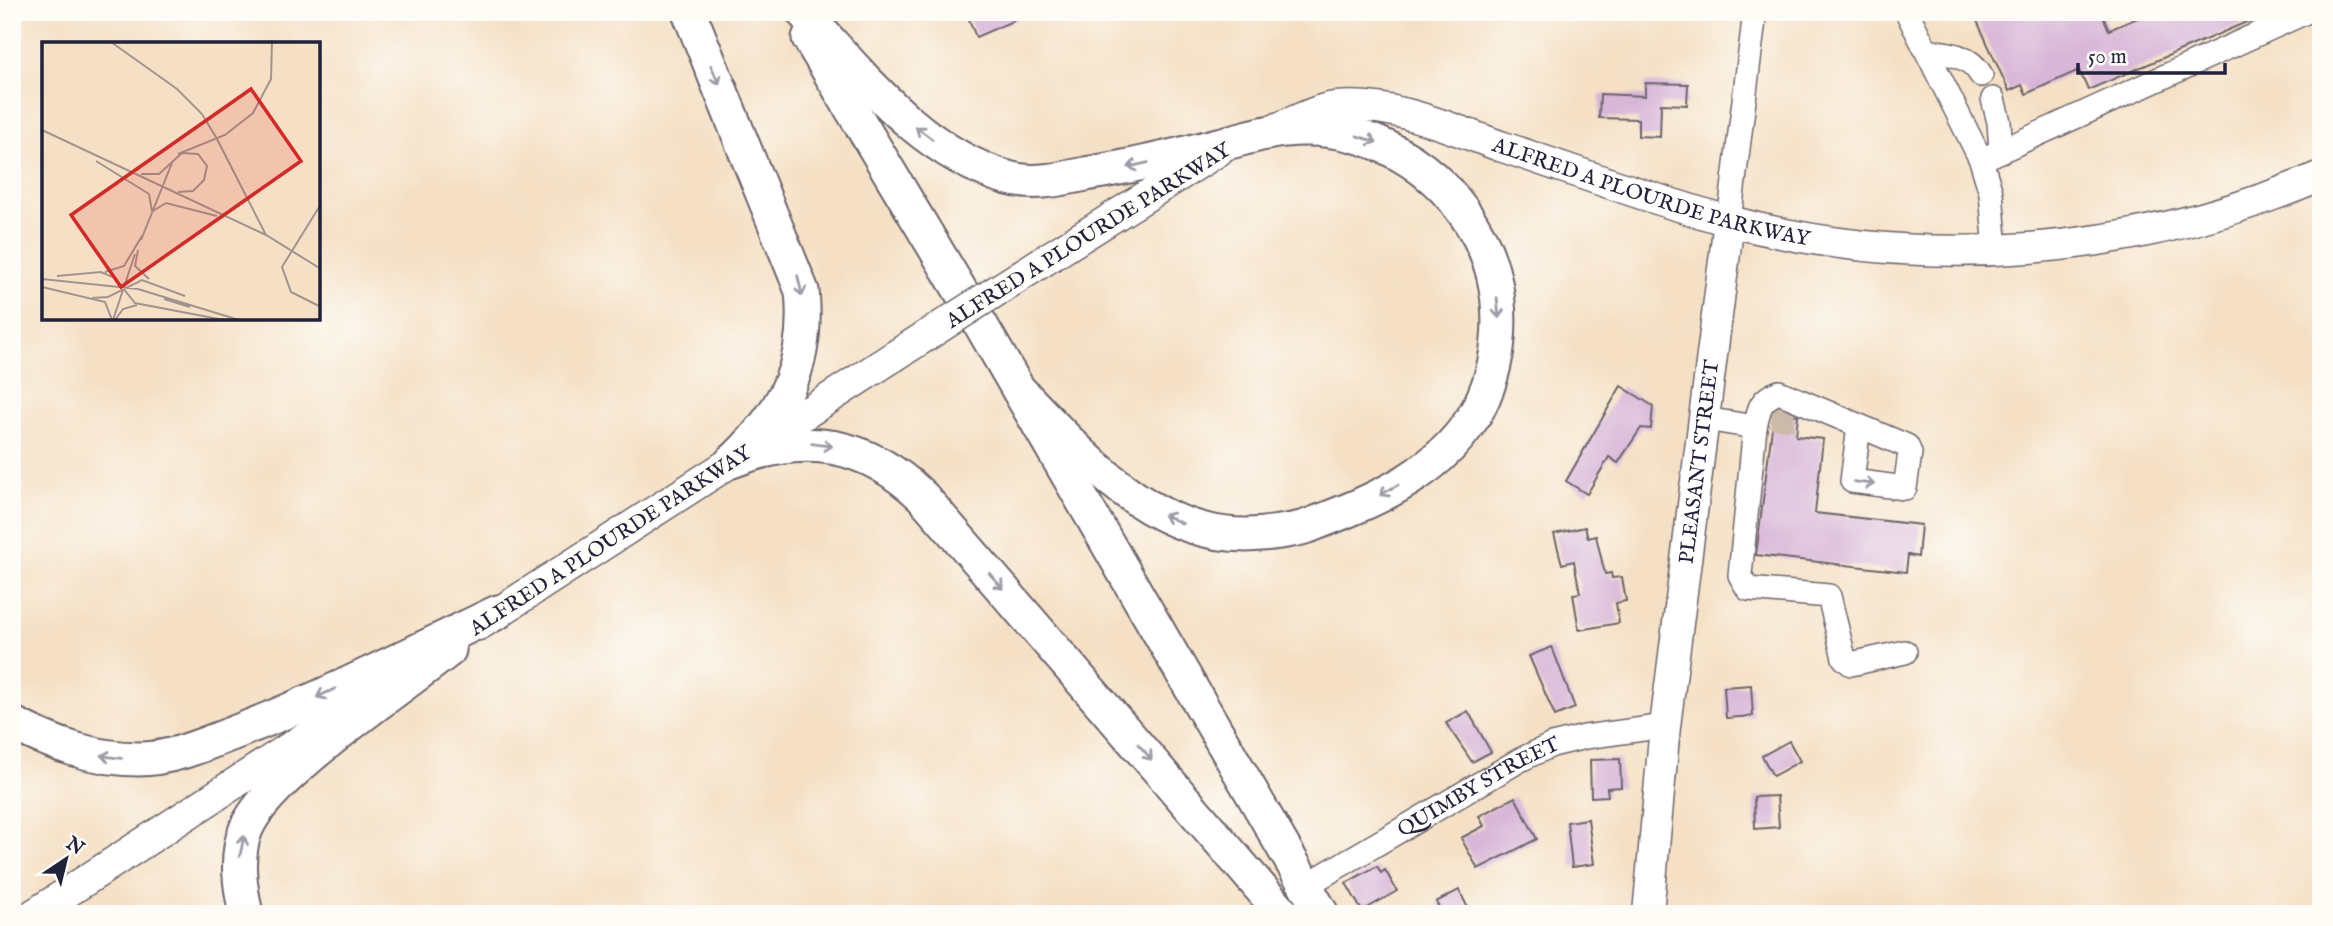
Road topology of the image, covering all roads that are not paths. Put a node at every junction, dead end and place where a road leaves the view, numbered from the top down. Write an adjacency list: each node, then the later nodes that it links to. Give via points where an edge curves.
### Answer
1 (689, 12): 21 (highway, one-way to 21, via 797,275 805,323 791,385 781,405)
2 (793, 12): 15 (highway)
3 (803, 12): 10 (highway, one-way to 3, via 1130,167 1051,180 1012,180 956,157 906,120)
4 (1755, 12): 13 (street, PLEASANT STREET)
5 (1908, 12): 7 (street)
6 (2306, 12): 11 (street)
7 (1927, 51): 8 (street, via 1967,60); 11 (street)
8 (1982, 75)
9 (1993, 99): 11 (street, via 1999,122)
10 (1251, 137): 13 (main road, ALFRED A PLOURDE PARKWAY, via 1334,108 1379,110 1464,133); 15 (highway, one-way to 15, via 1315,129 1378,142 1433,176 1466,213 1493,272 1499,321 1488,385 1457,442 1424,470 1372,500 1297,530 1240,536 1212,533 1147,506 1098,471); 21 (main road, ALFRED A PLOURDE PARKWAY, bridge, via 1206,157)
11 (1991, 155): 14 (street)
12 (2321, 177): 14 (main road, ALFRED A PLOURDE PARKWAY, via 2250,205 2148,231 2083,243)
13 (1729, 221): 14 (main road, ALFRED A PLOURDE PARKWAY, via 1824,242); 17 (main road, PLEASANT STREET)
14 (1996, 250)
15 (1018, 389): 26 (highway)
16 (1821, 410): 18 (street, via 1809,421); 19 (street, via 1779,392 1760,404); 20 (street)
17 (1705, 419): 19 (street); 25 (main road, PLEASANT STREET)
18 (1798, 419)
19 (1762, 420): 23 (street, via 1740,575 1748,589 1829,596 1844,658 1851,664)
20 (1859, 426)
21 (732, 461): 22 (main road, ALFRED A PLOURDE PARKWAY); 29 (highway, one-way to 29, via 785,445 822,443 899,473)
22 (498, 612): 24 (highway, one-way to 24, via 275,718 183,752 142,759 105,756 67,748); 27 (main road, ALFRED A PLOURDE PARKWAY); 28 (highway, one-way to 22, via 240,859 246,830 260,805 306,762)
23 (1905, 652)
24 (12, 723)
25 (1665, 726): 26 (street, QUIMBY STREET, via 1552,745 1508,767); 30 (main road, PLEASANT STREET)
26 (1314, 900)
27 (34, 914)
28 (246, 914)
29 (1283, 914)
30 (1648, 914)

